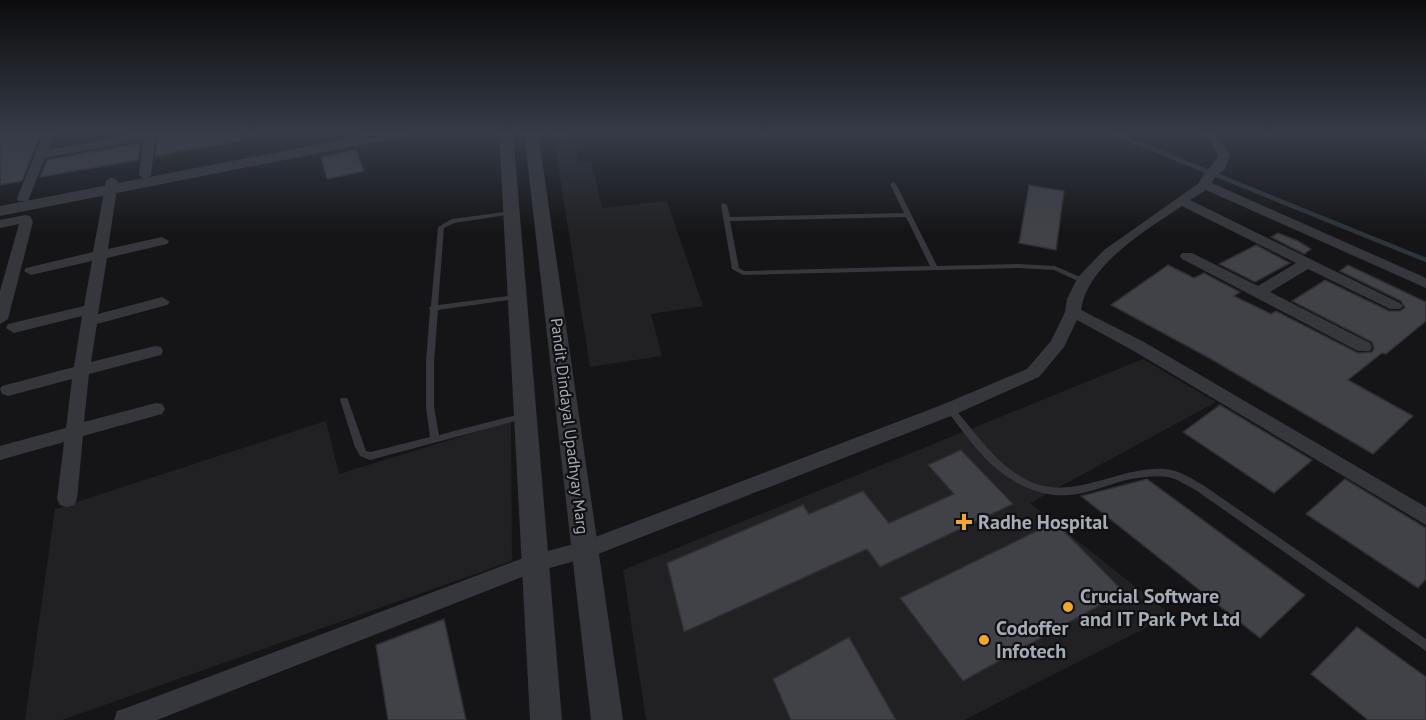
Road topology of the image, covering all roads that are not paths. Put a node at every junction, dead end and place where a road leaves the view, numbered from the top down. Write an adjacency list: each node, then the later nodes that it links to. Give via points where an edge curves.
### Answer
1 (37, 166): 12 (street)
2 (146, 166): 8 (street)
3 (193, 166): 8 (street)
4 (219, 166): 11 (street)
5 (508, 166): 17 (street)
6 (535, 166): 52 (street, Pandit Dindayal Upadhyay Marg)
7 (1218, 166): 9 (street)
8 (145, 175): 11 (street)
9 (1211, 177): 13 (street); 28 (street)
10 (893, 184): 18 (lane)
11 (111, 185): 12 (street); 16 (street); 22 (street)
12 (23, 198): 14 (street)
13 (1181, 201): 24 (street); 27 (street, via 1109,253)
14 (0, 202)
15 (724, 205): 19 (lane)
16 (0, 211)
17 (512, 213): 31 (street); 34 (lane, via 452,221 441,227)
18 (908, 215): 19 (lane); 25 (lane)
19 (727, 219): 25 (lane, via 736,269 742,273)
20 (0, 224): 30 (street, via 25,219 26,222)
21 (162, 241): 22 (street)
22 (100, 255): 26 (street); 36 (street)
23 (1187, 256): 29 (street)
24 (1307, 263): 29 (street); 33 (street)
25 (935, 269): 27 (lane, via 1055,268)
26 (31, 271)
27 (1083, 280): 35 (street)
28 (1426, 283)
29 (1258, 293): 39 (street)
30 (4, 294): 37 (street)
31 (516, 297): 34 (lane); 46 (street)
32 (162, 302): 36 (street)
33 (1395, 306)
34 (432, 308): 48 (lane, via 430,407)
35 (1072, 312): 44 (street, via 1058,343 1033,373); 51 (street, via 1138,346)
36 (91, 315): 38 (street); 41 (street)
37 (0, 319)
38 (14, 328)
39 (1364, 347)
40 (155, 351): 41 (street)
41 (82, 370): 42 (street); 47 (street)
42 (8, 390)
43 (345, 400): 48 (lane, via 363,453 384,454)
44 (950, 408): 52 (street); 54 (lane, via 1001,466 1044,490 1064,492 1138,474 1169,473 1200,488)
45 (156, 409): 47 (street)
46 (524, 416): 48 (lane); 53 (street)
47 (75, 432): 49 (street); 50 (street)
48 (435, 440)
49 (0, 453)
50 (67, 499)
51 (1426, 518)
52 (586, 550): 53 (street); 57 (street, Pandit Dindayal Upadhyay Marg)
53 (533, 563): 55 (street); 56 (street)
54 (1426, 645)
55 (126, 720)
56 (546, 720)
57 (606, 720)

